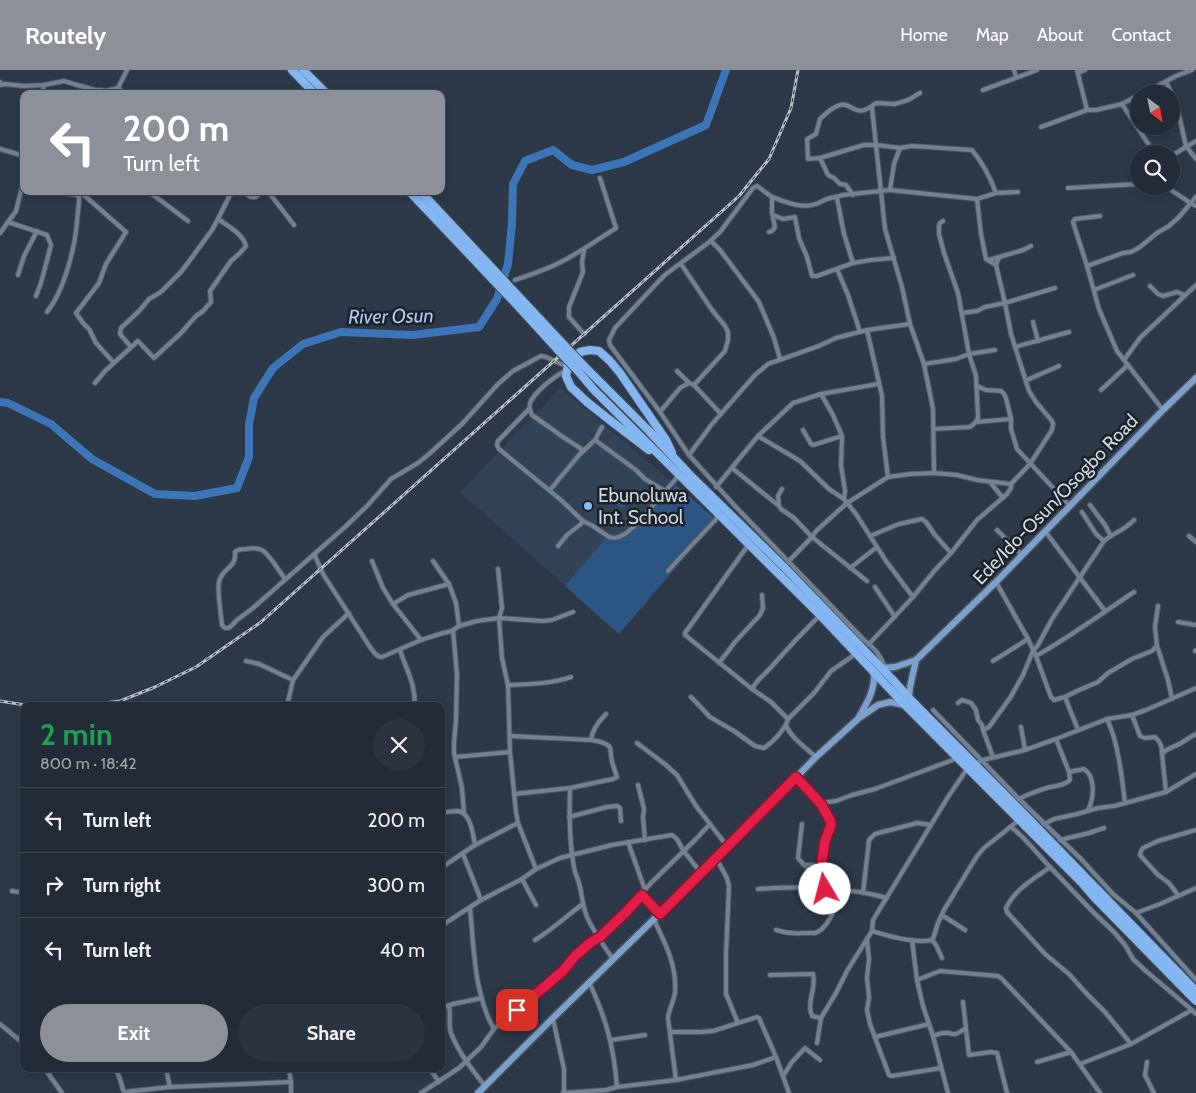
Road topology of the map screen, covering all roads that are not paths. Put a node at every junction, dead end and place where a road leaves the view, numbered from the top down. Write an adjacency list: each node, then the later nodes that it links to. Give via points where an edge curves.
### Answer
1 (127, 70): 14 (street)
2 (292, 70): 19 (highway)
3 (303, 70): 20 (highway)
4 (1014, 70): 9 (street)
5 (1037, 70): 9 (street)
6 (1085, 70): 8 (street)
7 (1192, 70): 10 (street)
8 (1077, 71): 26 (street)
9 (1016, 77): 21 (street)
10 (1166, 82): 13 (street); 31 (street, via 1176,102)
11 (0, 85): 12 (street)
12 (44, 85): 15 (street); 16 (street, via 64,81)
13 (1160, 85)
14 (118, 88): 17 (street); 18 (street)
15 (43, 90)
16 (96, 90)
17 (112, 90)
18 (121, 90)
19 (311, 90)
20 (323, 90)
21 (983, 90)
22 (920, 93): 25 (street, via 895,104 874,104)
23 (1130, 100): 24 (street)
24 (1122, 104): 26 (street); 30 (street)
25 (872, 108): 29 (street); 36 (street, via 857,111 840,105 820,119 816,134 807,139 808,159)
26 (1087, 110): 27 (street)
27 (1041, 127)
28 (1196, 141): 31 (street)
29 (877, 145): 32 (street); 36 (street, via 864,145); 43 (street)
30 (1149, 145)
31 (1186, 146): 34 (street); 37 (street)
32 (900, 148): 42 (street); 45 (street, via 972,150 988,172)
33 (0, 149): 35 (street)
34 (1180, 150)
35 (20, 155)
36 (820, 158): 39 (street, via 828,175)
37 (1196, 158)
38 (600, 178): 77 (street, via 616,228)
39 (846, 185): 55 (street); 56 (street)
40 (1130, 185): 41 (street)
41 (1068, 188)
42 (890, 190): 43 (street); 62 (street)
43 (881, 191): 56 (street); 79 (street)
44 (1018, 192): 45 (street)
45 (996, 193): 62 (street)
46 (21, 195): 70 (street, via 16,211)
47 (73, 195): 58 (street)
48 (82, 195): 58 (street)
49 (87, 195): 113 (street, via 126,232 106,264 99,283 76,313)
50 (153, 195): 68 (street)
51 (230, 195): 67 (street)
52 (271, 195): 71 (street)
53 (413, 195): 82 (highway)
54 (423, 195): 82 (highway)
55 (843, 195): 56 (street); 60 (street)
56 (853, 195)
57 (1180, 195): 63 (street)
58 (78, 196): 97 (street, via 74,248 56,301)
59 (772, 197): 60 (street, via 804,206); 65 (street); 75 (street, via 757,186 753,188)
60 (836, 198): 81 (street)
61 (1196, 198): 63 (street)
62 (977, 199): 80 (street, via 981,234)
63 (1191, 203): 64 (street); 85 (street, via 1169,226 1140,247)
64 (1196, 206)
65 (773, 215): 73 (street, via 775,227); 86 (street, via 784,219 795,217 812,276)
66 (1100, 216): 85 (street, via 1073,222)
67 (218, 219): 106 (street, via 181,272 161,292 149,298 121,328 120,334); 106 (street, via 245,241 246,246 210,291 210,302 154,358 138,341)
68 (188, 221)
69 (943, 221): 98 (street, via 939,229 941,244)
70 (8, 222): 72 (street); 74 (street)
71 (294, 224)
72 (38, 231): 87 (street); 95 (street, via 47,235 51,244)
73 (769, 232)
74 (0, 233)
75 (711, 240): 83 (street); 110 (street, via 759,302)
76 (1031, 246): 78 (street)
77 (584, 250): 89 (street); 104 (street, via 583,272 569,307 569,317)
78 (999, 257): 80 (street); 84 (street)
79 (894, 258): 81 (street); 100 (street)
80 (989, 260): 84 (street)
81 (853, 263): 86 (street)
82 (483, 264): 118 (highway, bridge)
83 (681, 264): 119 (street, via 658,282 611,335 610,345); 124 (street, via 728,332 726,351)
84 (996, 265): 96 (street)
85 (1087, 266): 93 (street)
86 (837, 269): 102 (street)
87 (18, 275)
88 (1134, 275): 93 (street)
89 (515, 280)
90 (1196, 284): 94 (street)
91 (1150, 286): 94 (street, via 1163,296 1176,292)
92 (1056, 288): 96 (street)
93 (1094, 290): 112 (street, via 1110,337)
94 (1185, 295): 112 (street, via 1140,338)
95 (36, 296)
96 (1005, 302): 98 (street); 107 (street)
97 (47, 312)
98 (962, 313): 109 (street)
99 (1033, 322): 105 (street)
100 (910, 324): 101 (street); 114 (street)
101 (867, 330): 102 (street); 125 (street)
102 (860, 332): 110 (street)
103 (1069, 332): 105 (street)
104 (584, 334)
105 (1038, 340): 107 (street)
106 (131, 347): 113 (street)
107 (1015, 347): 121 (street)
108 (995, 350): 109 (street)
109 (969, 354): 114 (street); 126 (street)
110 (780, 359): 132 (street, via 760,369)
111 (610, 360): 117 (highway, via 599,351 590,350 580,352); 119 (street); 144 (highway, via 666,440)
112 (1124, 360): 115 (street)
113 (114, 363): 123 (street)
114 (924, 364): 136 (street)
115 (1128, 365): 127 (street); 130 (street)
116 (1059, 366): 121 (street)
117 (568, 367): 129 (street, via 540,390 530,404); 143 (highway, via 566,376 587,402); 178 (street, via 541,356 513,371 462,424 418,463 391,479 368,506)
118 (580, 368): 143 (highway, via 594,390); 144 (highway)
119 (627, 368): 131 (street)
120 (677, 371): 124 (street)
121 (1027, 380): 145 (street, via 1029,391 1053,424)
122 (1194, 382): 130 (main road, Ede/Ido-Osun/Osogbo Road)
123 (95, 383)
124 (691, 384): 131 (street, via 680,388); 132 (street)
125 (878, 384): 128 (street); 149 (street, via 882,396)
126 (977, 386): 133 (street, via 1001,391); 134 (street)
127 (1101, 390)
128 (821, 394): 138 (street, via 793,403); 139 (street)
129 (530, 410): 141 (street, via 532,415 563,438); 154 (street, via 497,445)
130 (1163, 410): 161 (main road, Ede/Ido-Osun/Osogbo Road)
131 (660, 412): 142 (street)
132 (721, 414): 142 (street)
133 (1011, 419): 134 (street); 145 (street, via 1017,449)
134 (976, 422): 136 (street, via 970,427)
135 (602, 427): 140 (street)
136 (934, 429): 147 (street)
137 (803, 430): 139 (street, via 813,445)
138 (758, 436): 146 (street); 157 (street, via 800,461)
139 (842, 436): 157 (street, via 840,465)
140 (594, 440): 141 (street); 155 (street)
141 (584, 450): 154 (street)
142 (688, 455): 152 (street)
143 (664, 458): 148 (highway)
144 (675, 459): 221 (highway, via 784,567)
145 (1030, 464): 151 (street); 161 (street)
146 (732, 468): 152 (street); 160 (street)
147 (934, 473): 149 (street); 150 (street)
148 (680, 474): 155 (street); 163 (highway)
149 (888, 477): 158 (street)
150 (990, 482): 151 (street); 156 (street)
151 (1011, 484): 156 (street)
152 (716, 487): 182 (street)
153 (782, 489): 160 (street, via 778,496)
154 (550, 490): 164 (street)
155 (665, 491): 164 (street, via 636,525 619,537 608,537)
156 (1003, 498): 177 (street, via 977,520)
157 (844, 499): 158 (street)
158 (848, 503): 168 (street); 171 (street)
159 (1090, 505): 169 (street)
160 (779, 506): 171 (street)
161 (1070, 506): 167 (main road, Ede/Ido-Osun/Osogbo Road)
162 (1082, 512): 172 (street)
163 (720, 515): 174 (highway); 185 (street)
164 (583, 520): 175 (street)
165 (1134, 520): 169 (street)
166 (997, 530): 179 (street)
167 (1045, 532): 179 (main road, Ede/Ido-Osun/Osogbo Road); 186 (street)
168 (870, 536): 176 (street); 177 (street, via 898,524 922,519)
169 (1111, 536): 172 (street)
170 (1189, 536): 173 (street)
171 (812, 537): 182 (street); 183 (street)
172 (1104, 541): 186 (street)
173 (1196, 542)
174 (749, 544): 200 (highway); 220 (street, via 685,633)
175 (558, 546)
176 (877, 547): 183 (street); 194 (street)
177 (951, 553): 194 (street)
178 (314, 554): 187 (street); 199 (street)
179 (1022, 555): 189 (main road, Ede/Ido-Osun/Osogbo Road)
180 (372, 561): 195 (street)
181 (433, 561): 190 (street)
182 (788, 562): 209 (street)
183 (850, 568): 188 (street)
184 (498, 569): 202 (street, via 502,608)
185 (668, 572)
186 (1080, 577): 197 (street); 212 (street)
187 (285, 579): 187 (street, via 230,627 225,628 218,583 234,563 236,550 260,549)
188 (867, 582)
189 (996, 582): 207 (street); 217 (main road, Ede/Ido-Osun/Osogbo Road)
190 (449, 584): 195 (street, via 408,595); 204 (street)
191 (875, 587): 201 (street)
192 (1134, 592): 197 (street)
193 (762, 594): 220 (street, via 760,615)
194 (913, 597): 201 (street)
195 (393, 604): 208 (street)
196 (1158, 606): 210 (street)
197 (1105, 611): 215 (street)
198 (573, 612): 202 (street, via 542,621)
199 (349, 614): 211 (street, via 377,656); 223 (street, via 323,637)
200 (820, 615): 214 (highway); 226 (street)
201 (895, 617): 209 (street)
202 (499, 618): 204 (street); 224 (street)
203 (1178, 622): 205 (street)
204 (460, 626): 206 (street)
205 (1196, 626)
206 (453, 630): 208 (street); 252 (street, via 458,675)
207 (1028, 639): 212 (street); 219 (street)
208 (421, 640): 211 (street)
209 (869, 644): 221 (street, via 882,658)
210 (1157, 646): 213 (street); 216 (street)
211 (400, 650): 231 (street, via 411,677)
212 (1033, 651): 215 (street); 242 (street, via 1010,698 989,727)
213 (1152, 651): 216 (street); 228 (street)
214 (857, 653): 221 (highway); 238 (street, via 831,671)
215 (1036, 656): 228 (street, via 1051,697 1054,700)
216 (1160, 656): 229 (street)
217 (916, 660): 221 (main road); 232 (main road)
218 (246, 661): 223 (street)
219 (993, 661)
220 (719, 663): 226 (street)
221 (880, 669): 232 (highway); 237 (main road)
222 (572, 676): 224 (street, via 546,683)
223 (293, 680): 230 (street)
224 (508, 685): 245 (street)
225 (1196, 688): 229 (street)
226 (752, 689): 238 (street)
227 (691, 697): 240 (street, via 710,718 755,746 764,748)
228 (1065, 697): 243 (street)
229 (1172, 699): 236 (street)
230 (288, 702)
231 (415, 702)
232 (907, 702): 237 (main road, via 883,703); 255 (highway); 256 (highway)
233 (958, 703): 242 (street, via 962,700 971,703)
234 (933, 710): 256 (street)
235 (606, 714): 246 (street, via 595,728)
236 (1132, 714): 239 (street); 251 (street, via 1140,736 1155,736)
237 (859, 718): 253 (main road)
238 (788, 719): 240 (street)
239 (1107, 719): 243 (street); 266 (street)
240 (787, 727): 253 (street)
241 (1020, 727): 249 (street)
242 (983, 730): 254 (street)
243 (1078, 730): 247 (street)
244 (1196, 734): 251 (street)
245 (510, 736): 246 (street); 250 (street)
246 (591, 740): 262 (street, via 609,745 617,777)
247 (1056, 740): 249 (street); 258 (street)
248 (636, 743): 275 (street, via 677,775)
249 (1026, 750): 254 (street)
250 (510, 752): 252 (street); 264 (street)
251 (1162, 754): 263 (street)
252 (455, 757): 270 (street)
253 (816, 757): 260 (main road)
254 (993, 757): 256 (street)
255 (958, 758): 257 (highway); 267 (street, via 875,789)
256 (979, 762): 265 (street); 282 (highway)
257 (967, 768): 272 (highway); 278 (street)
258 (1069, 772): 265 (street, via 1070,780 1066,783); 268 (street, via 1084,769 1088,772 1092,798)
259 (1196, 774): 263 (street)
260 (796, 777): 267 (street); 287 (main road)
261 (638, 785): 283 (street)
262 (570, 788): 264 (street); 271 (street)
263 (1166, 792): 266 (street)
264 (514, 794): 274 (street)
265 (1019, 799): 277 (street)
266 (1126, 803): 268 (street)
267 (821, 804): 294 (street, via 831,825)
268 (1088, 810): 277 (street)
269 (445, 813): 270 (street, via 459,811)
270 (464, 814): 286 (street)
271 (569, 817): 273 (street, via 617,806); 290 (street)
272 (1019, 820): 279 (street); 309 (highway)
273 (621, 821)
274 (518, 823): 286 (street); 296 (street)
275 (710, 824): 287 (street); 288 (street)
276 (802, 824): 292 (street, via 798,856)
277 (1044, 824): 282 (street)
278 (931, 826): 308 (street, via 917,823 875,834 869,840); 312 (street)
279 (1011, 827): 295 (street); 319 (street, via 977,856)
280 (1104, 828): 284 (street)
281 (1196, 830): 311 (street, via 1158,841 1141,851 1140,855)
282 (1050, 835): 284 (street); 309 (highway)
283 (646, 840): 285 (street); 288 (street, via 672,835)
284 (1060, 840): 317 (street)
285 (628, 842): 290 (street); 304 (street)
286 (475, 845): 289 (street)
287 (727, 846): 291 (main road)
288 (683, 850): 297 (street); 304 (street)
289 (463, 854): 293 (street); 313 (street)
290 (572, 855): 296 (street); 314 (street)
291 (716, 858): 297 (main road); 348 (street, via 729,886 726,994)
292 (804, 864): 294 (street); 298 (street)
293 (445, 865)
294 (821, 867): 298 (street); 303 (street)
295 (1050, 867): 344 (street, via 1114,932 1133,959); 360 (street, via 1015,893 1006,910 1045,954 1070,974)
296 (536, 869): 299 (street)
297 (701, 873): 318 (main road)
298 (815, 873): 300 (street)
299 (522, 879): 313 (street); 315 (street)
300 (808, 888): 302 (street); 303 (street)
301 (1196, 888): 311 (street)
302 (758, 889)
303 (825, 889): 305 (street)
304 (645, 890): 310 (street)
305 (842, 891): 308 (street); 322 (street, via 833,914 819,930 793,934)
306 (12, 892): 307 (street)
307 (20, 893)
308 (863, 893): 312 (street)
309 (1096, 894): 331 (highway); 340 (highway)
310 (642, 895): 318 (street); 326 (street)
311 (1178, 895): 317 (street)
312 (887, 898): 324 (street, via 873,920)
313 (481, 900): 316 (street)
314 (583, 904): 326 (street); 328 (street)
315 (536, 906)
316 (470, 908): 321 (street); 339 (street)
317 (1136, 913): 325 (street)
318 (660, 914): 320 (main road)
319 (941, 916): 323 (street); 330 (street)
320 (654, 920): 333 (main road); 353 (street, via 671,955 675,992 668,1012)
321 (445, 924)
322 (776, 930)
323 (965, 930)
324 (872, 931): 327 (street); 329 (street)
325 (1155, 935): 331 (street); 336 (street)
326 (598, 937): 333 (street); 351 (street)
327 (867, 939): 347 (street); 356 (street, via 870,998 867,1010)
328 (535, 940)
329 (912, 940): 330 (street); 335 (street)
330 (932, 940): 332 (street)
331 (1147, 942): 338 (highway)
332 (942, 958)
333 (614, 959): 337 (main road)
334 (770, 974): 347 (street, via 813,974 811,1014)
335 (917, 980): 350 (street); 361 (street, via 940,971 998,976)
336 (1196, 980)
337 (588, 982): 346 (main road); 358 (street)
338 (1196, 992)
339 (482, 998): 342 (street); 351 (street)
340 (1196, 1001)
341 (963, 1002): 352 (street)
342 (449, 1005): 343 (street); 364 (street, via 451,1032)
343 (445, 1006)
344 (1192, 1010): 345 (street); 360 (street)
345 (1196, 1014)
346 (553, 1018): 378 (main road); 387 (street, via 564,1069)
347 (821, 1018): 359 (street)
348 (738, 1023): 353 (street, via 713,1031); 362 (street, via 759,1018)
349 (0, 1024): 357 (street)
350 (929, 1024): 355 (street); 356 (street)
351 (494, 1029): 364 (street)
352 (965, 1029): 355 (street, via 956,1034); 389 (street, via 969,1055 997,1053)
353 (670, 1032): 375 (street)
354 (645, 1035): 358 (street)
355 (933, 1036): 368 (street)
356 (875, 1038): 368 (street, via 890,1076)
357 (18, 1039)
358 (611, 1040): 380 (street)
359 (817, 1043)
360 (1131, 1044): 367 (street)
361 (1071, 1052): 365 (street); 367 (street)
362 (776, 1056): 374 (street); 375 (street, via 754,1065)
363 (820, 1060): 374 (street, via 804,1048)
364 (466, 1062): 377 (street); 378 (street)
365 (1037, 1062)
366 (1147, 1062): 391 (street, via 1146,1075)
367 (1080, 1064): 390 (street)
368 (941, 1068): 388 (street)
369 (47, 1072): 382 (street)
370 (117, 1072): 383 (street)
371 (167, 1072): 379 (street)
372 (289, 1072): 376 (street)
373 (432, 1072): 377 (street)
374 (783, 1076): 381 (street)
375 (676, 1080): 380 (street)
376 (291, 1082): 379 (street); 384 (street)
377 (439, 1082): 385 (street)
378 (485, 1086): 386 (main road)
379 (170, 1087): 383 (street)
380 (617, 1087): 387 (street)
381 (787, 1092)
382 (62, 1093)
383 (124, 1093)
384 (291, 1093)
385 (421, 1093)
386 (478, 1093)
387 (563, 1093)
388 (948, 1093)
389 (1007, 1093)
390 (1100, 1093)
391 (1154, 1093)

